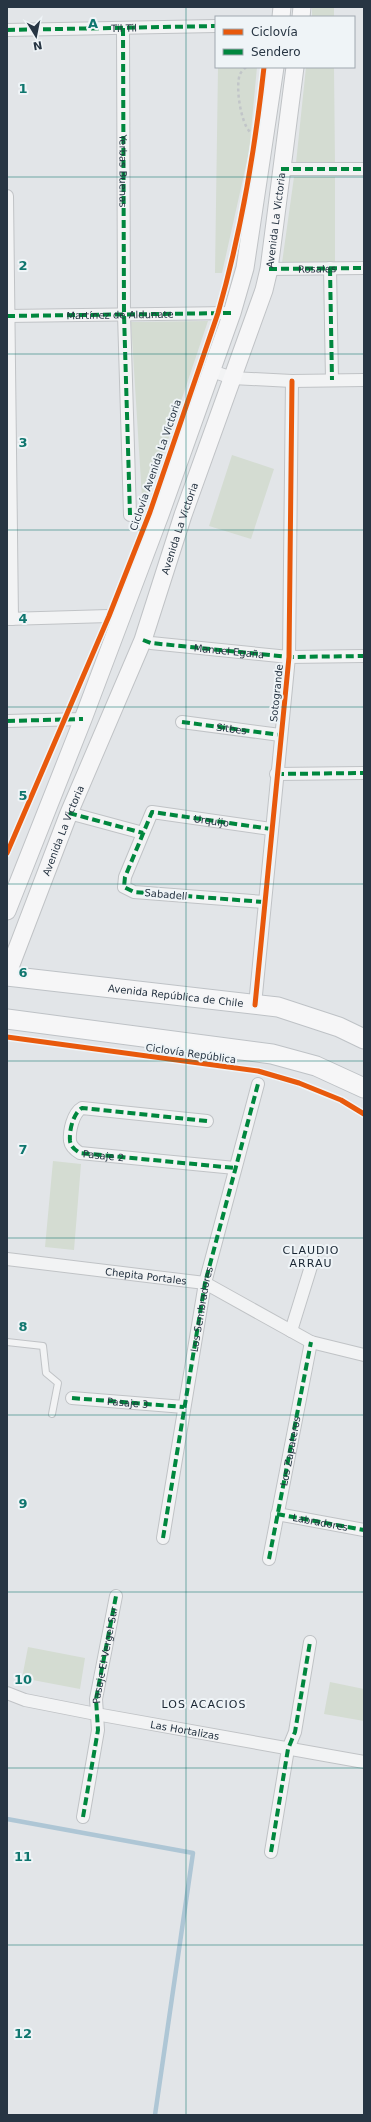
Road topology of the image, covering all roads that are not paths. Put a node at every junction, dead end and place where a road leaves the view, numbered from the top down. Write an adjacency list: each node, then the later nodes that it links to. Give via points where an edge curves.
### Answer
1 (215, 26): 2 (street, Til Til)
2 (123, 28): 3 (street, Til Til); 13 (street, Yerbas Buenas)
3 (7, 30)
4 (274, 68): 12 (main road, via 245,268)
5 (295, 68): 6 (main road, Avenida La Victoria)
6 (281, 169): 7 (street); 11 (main road, Avenida La Victoria)
7 (364, 169)
8 (7, 196): 14 (street)
9 (330, 268): 10 (street, Rosales); 11 (street, Rosales); 17 (street)
10 (364, 268)
11 (269, 269): 16 (main road, Avenida La Victoria, via 264,290)
12 (232, 313): 13 (street, Martínez de Aldunate); 15 (main road)
13 (124, 314): 14 (street, Martínez de Aldunate); 20 (street, Yerbas Buenas)
14 (8, 316): 21 (street)
15 (212, 371): 16 (street); 22 (main road)
16 (232, 378): 19 (street); 23 (main road, Avenida La Victoria)
17 (332, 380): 18 (street); 19 (street)
18 (364, 380)
19 (292, 381): 25 (street, Sotogrande)
20 (130, 515)
21 (10, 619): 22 (street, via 109,616)
22 (120, 621): 26 (main road)
23 (143, 640): 25 (street, Manuel Egaña, via 152,644); 33 (main road, Avenida La Victoria)
24 (364, 656): 25 (street, Manuel Egaña)
25 (288, 657): 29 (street, Sotogrande)
26 (83, 719): 27 (street); 37 (main road)
27 (7, 720)
28 (182, 722): 29 (street, Sitbes)
29 (280, 735): 31 (street, Sotogrande)
30 (364, 773): 31 (street)
31 (276, 774): 34 (street, Sotogrande)
32 (152, 812): 34 (street, Urquijo); 35 (street, Sabadell)
33 (69, 813): 35 (street); 38 (main road, Avenida La Victoria)
34 (271, 829): 36 (street, Sotogrande)
35 (143, 833): 36 (street, Sabadell, via 125,877 124,887 134,892)
36 (264, 902): 39 (street, Sotogrande)
37 (7, 911)
38 (7, 975): 39 (main road, Avenida República de Chile)
39 (255, 1004): 41 (main road, Avenida República de Chile, via 278,1007 339,1027)
40 (7, 1019): 43 (main road, via 266,1053 316,1066)
41 (364, 1039)
42 (258, 1084): 45 (street, Los Sembradores)
43 (364, 1088)
44 (207, 1121): 45 (street, Pasaje 2, via 82,1108 74,1115 70,1140 73,1149 80,1154)
45 (235, 1168): 48 (street, Los Sembradores)
46 (7, 1260): 48 (street, Chepita Portales)
47 (313, 1260): 49 (street)
48 (205, 1283): 49 (street, Chepita Portales); 54 (street, Los Sembradores)
49 (291, 1331): 51 (street, Chepita Portales)
50 (7, 1342): 55 (lane, via 43,1346 46,1373 58,1383)
51 (311, 1342): 52 (street, Chepita Portales); 56 (street, Los Zapateros)
52 (364, 1355)
53 (72, 1398): 54 (street, Pasaje 3)
54 (184, 1407): 58 (street, Los Sembradores)
55 (52, 1414)
56 (277, 1514): 57 (street, Labradores); 59 (street, Los Zapateros)
57 (364, 1530)
58 (163, 1538)
59 (269, 1559)
60 (116, 1596): 63 (street, Pasaje El Vergel Sur, via 96,1699)
61 (310, 1642): 64 (street, via 295,1732)
62 (7, 1692): 63 (street, Las Hortalizas, via 26,1700)
63 (96, 1714): 64 (street, Las Hortalizas); 66 (street, Pasaje El Vergel Sur, via 98,1730)
64 (288, 1748): 65 (street, Las Hortalizas); 67 (street)
65 (364, 1762)
66 (83, 1817)
67 (271, 1852)

